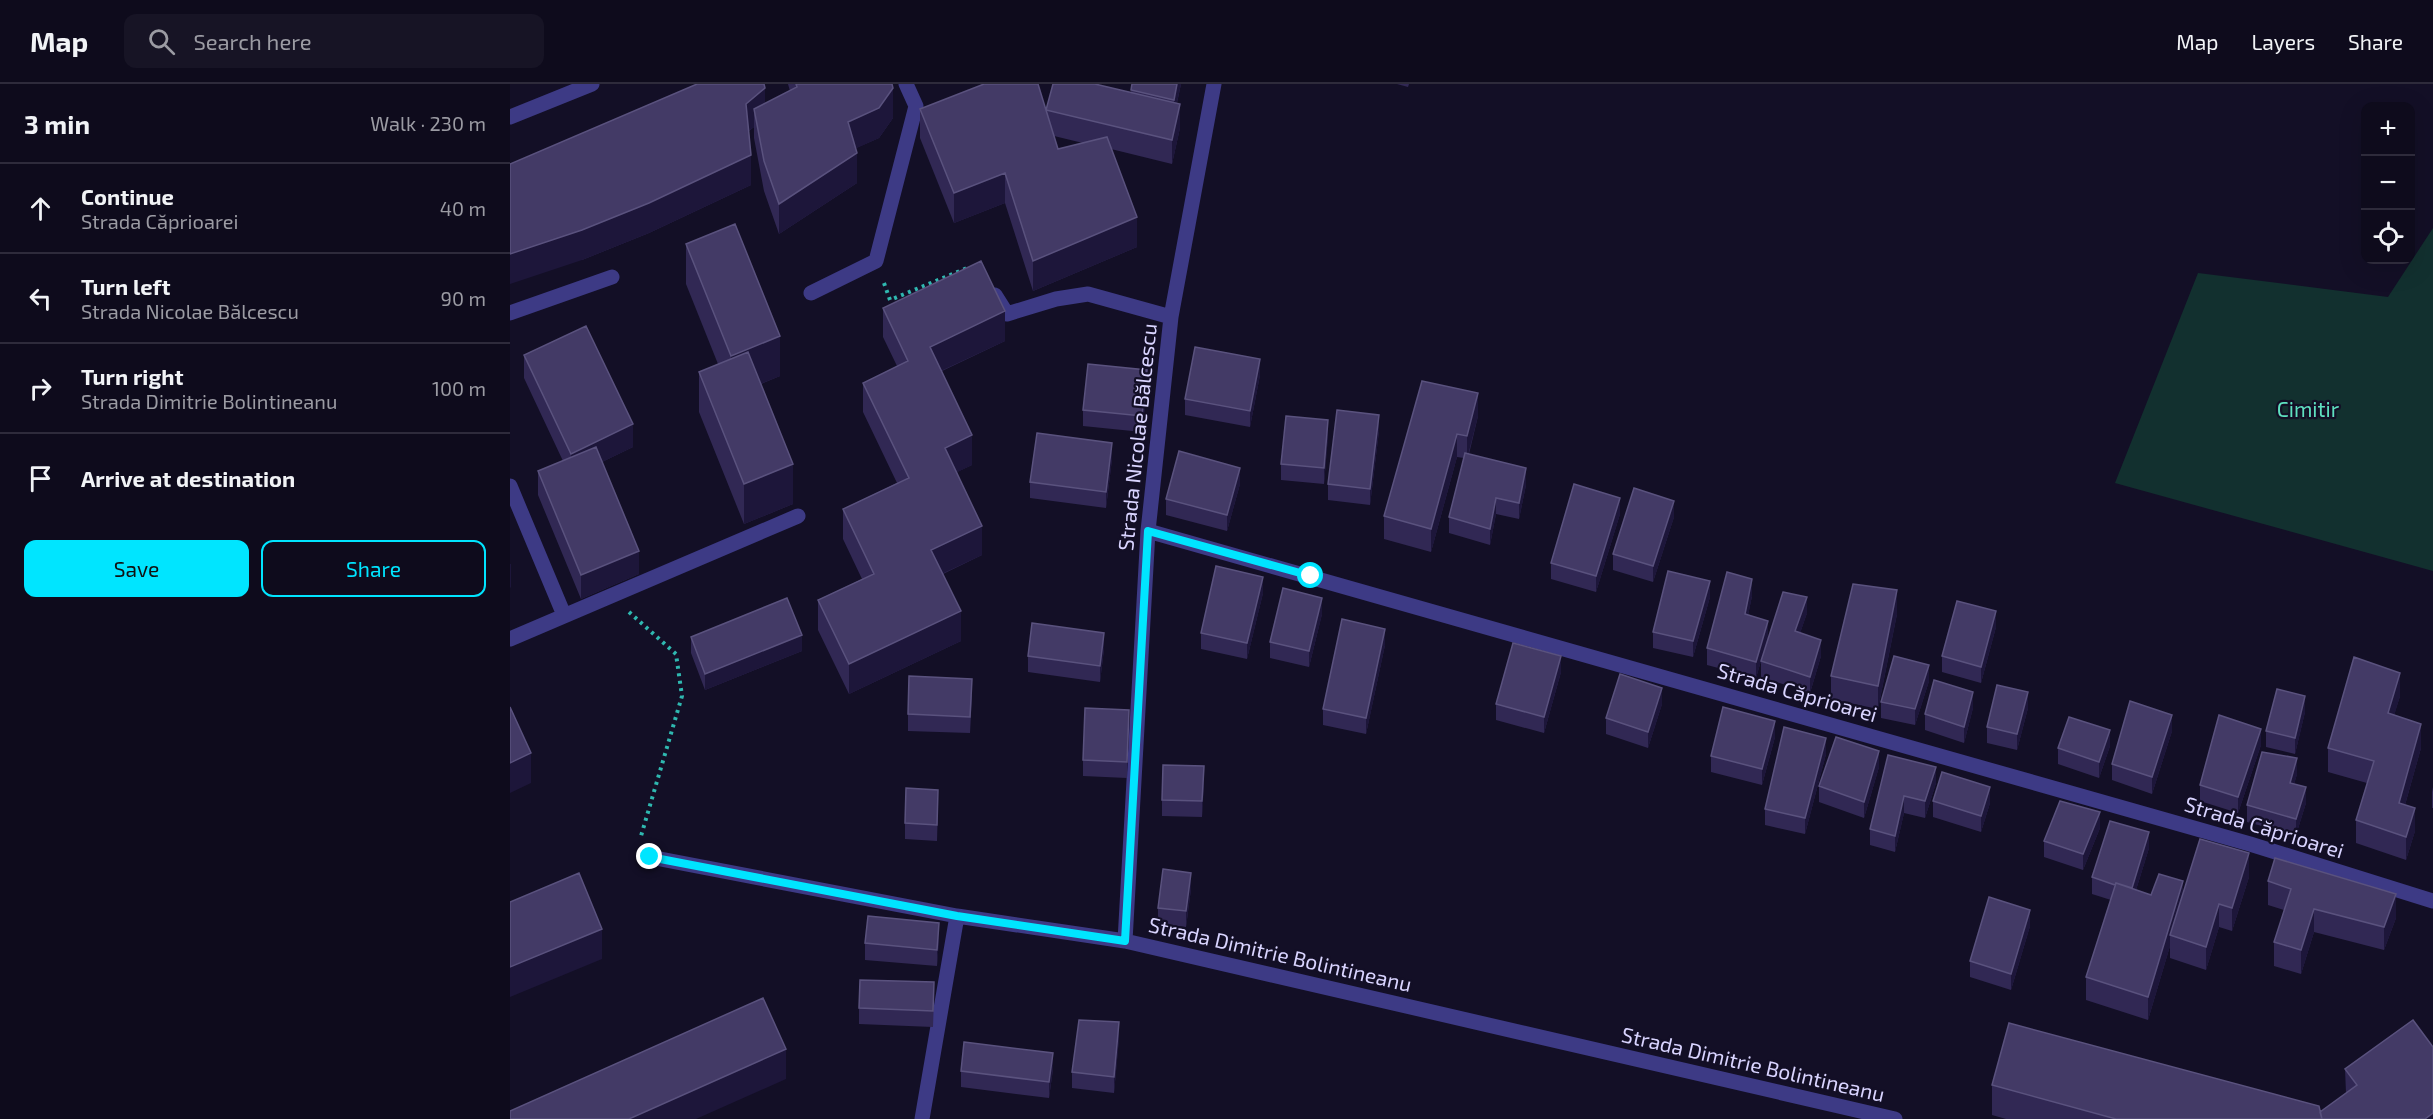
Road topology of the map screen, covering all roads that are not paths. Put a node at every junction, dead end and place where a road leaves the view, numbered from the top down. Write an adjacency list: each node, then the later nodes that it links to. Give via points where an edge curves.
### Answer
1 (592, 84): 4 (street)
2 (906, 84): 7 (street, via 916,106 876,261)
3 (1214, 84): 9 (street, Strada Nicolae Bălcescu)
4 (510, 117)
5 (976, 264): 9 (street, via 1007,314 1088,294)
6 (612, 277): 8 (street)
7 (811, 293)
8 (510, 313)
9 (1171, 317): 12 (street, Strada Nicolae Bălcescu)
10 (510, 486): 13 (street)
11 (798, 516): 13 (street)
12 (1148, 531): 16 (street, Strada Căprioarei, via 2250,844); 18 (street, Strada Nicolae Bălcescu)
13 (564, 615): 14 (street)
14 (510, 639)
15 (650, 857): 17 (street, Strada Dimitrie Bolintineanu)
16 (2433, 902)
17 (957, 916): 18 (street, Strada Dimitrie Bolintineanu); 19 (street)
18 (1125, 941): 20 (street, Strada Dimitrie Bolintineanu)
19 (922, 1119)
20 (1895, 1119)

